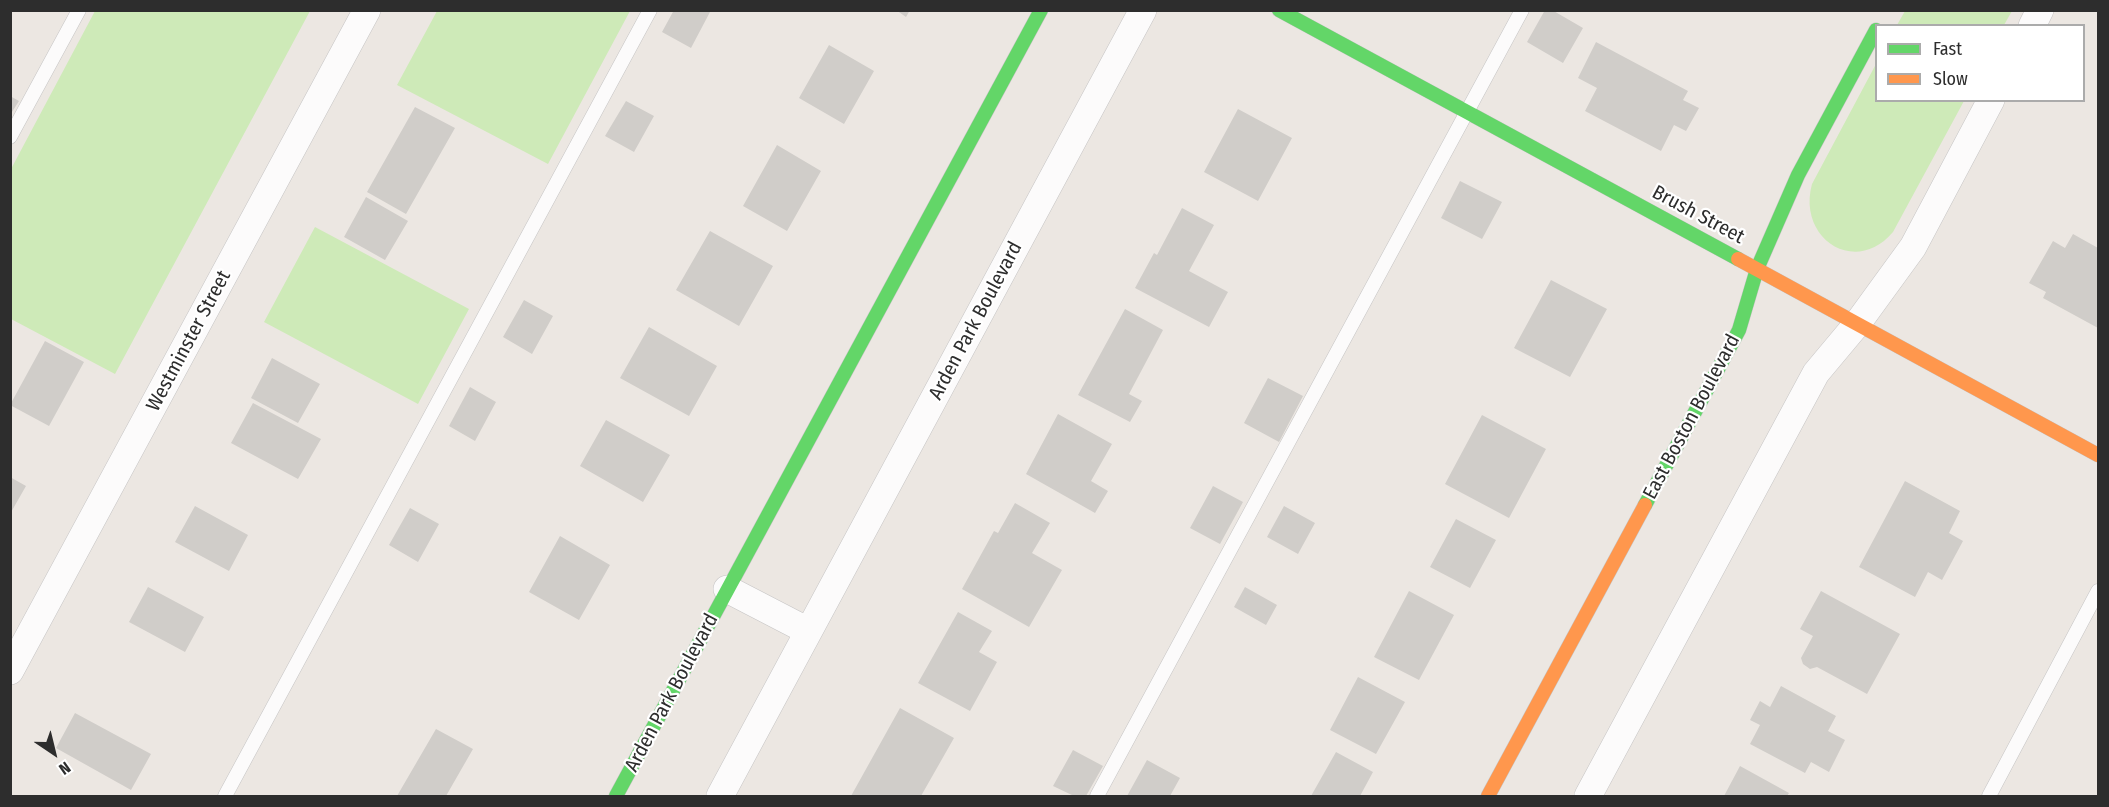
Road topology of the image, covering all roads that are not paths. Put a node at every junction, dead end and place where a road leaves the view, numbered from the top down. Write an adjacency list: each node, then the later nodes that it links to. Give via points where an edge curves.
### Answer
1 (79, 10): 15 (lane)
2 (367, 10): 22 (street, Westminster Street)
3 (650, 10): 23 (lane)
4 (1041, 10): 19 (street, Arden Park Boulevard)
5 (1143, 10): 21 (street, Arden Park Boulevard)
6 (1279, 10): 14 (street, Brush Street)
7 (1522, 10): 14 (lane)
8 (1887, 10): 10 (street)
9 (2040, 10): 11 (street)
10 (1880, 24)
11 (2033, 24)
12 (1875, 32): 16 (street, East Boston Boulevard, via 1798,175)
13 (1990, 102): 17 (street, via 1913,247)
14 (1467, 112): 16 (street, Brush Street); 26 (lane)
15 (10, 137)
16 (1757, 269): 17 (street, Brush Street); 27 (street, East Boston Boulevard, via 1739,330)
17 (1857, 324): 18 (street, Brush Street); 28 (street, via 1816,373)
18 (2098, 454)
19 (727, 589): 21 (street); 24 (street, Arden Park Boulevard)
20 (2098, 591): 29 (lane)
21 (808, 631): 25 (street, Arden Park Boulevard)
22 (10, 671)
23 (225, 796)
24 (616, 796)
25 (720, 796)
26 (1097, 796)
27 (1488, 796)
28 (1588, 796)
29 (1989, 796)

